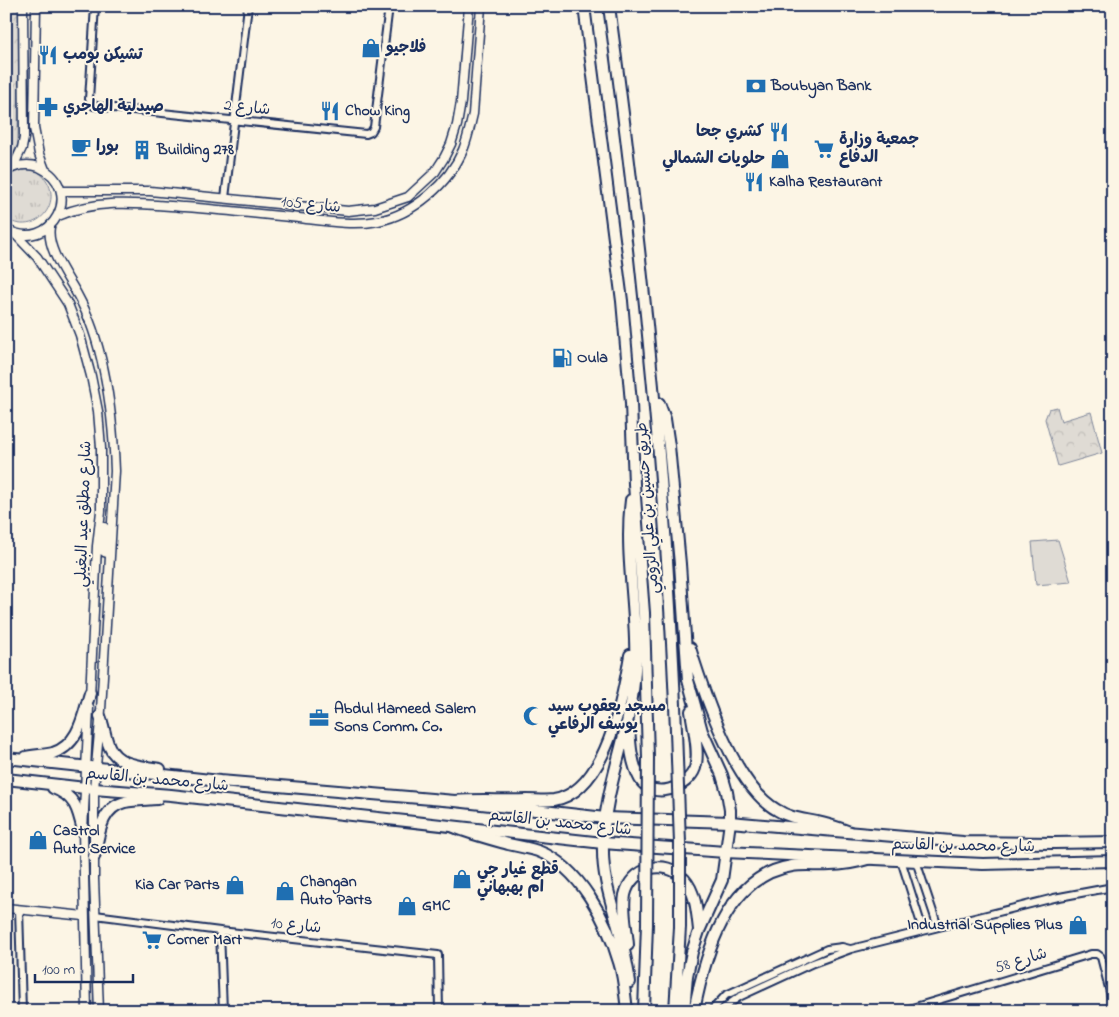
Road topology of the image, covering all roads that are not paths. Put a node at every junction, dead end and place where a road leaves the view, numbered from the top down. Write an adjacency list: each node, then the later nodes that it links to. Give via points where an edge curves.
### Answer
1 (24, 6): 13 (street, via 24,138)
2 (36, 6): 14 (street, via 34,128)
3 (95, 6): 12 (street, شارع 2, via 91,103 98,107)
4 (248, 6): 12 (street)
5 (389, 6): 12 (street, شارع 2, via 371,132)
6 (468, 6): 10 (street, شارع 105)
7 (481, 6): 11 (street, شارع 105)
8 (584, 6): 23 (main road, طريق حسين بن علي الرومي, via 622,301)
9 (609, 6): 22 (main road, طريق حسين بن علي الرومي)
10 (462, 80): 11 (street, via 468,84); 17 (street, شارع 105, via 461,102 451,144 421,186 408,197 375,208)
11 (476, 80): 19 (street, شارع 105, via 470,130 463,151 439,185 398,215 355,223)
12 (234, 120): 16 (street)
13 (10, 170): 14 (street, via 30,165)
14 (45, 170): 15 (street)
15 (61, 191): 16 (street, شارع 105, via 150,191); 18 (street)
16 (225, 198): 17 (street, شارع 105)
17 (326, 210): 19 (street)
18 (58, 216): 19 (street, شارع 105, via 88,206 115,203 227,210); 20 (street)
19 (325, 221)
20 (50, 227): 21 (street, via 32,235); 25 (street, شارع مطلق عيد البغيلي, via 51,245 80,299 104,372 111,411 115,471)
21 (10, 231): 24 (street, شارع مطلق عيد البغيلي, via 38,257 53,279 68,304 80,335 98,411)
22 (655, 395): 27 (main road, via 665,420 669,446); 73 (main road, طريق حسين بن علي الرومي, bridge, via 677,759 680,927)
23 (634, 484): 26 (main road, via 628,534); 72 (main road, طريق حسين بن علي الرومي, bridge, via 644,614 648,758)
24 (101, 489): 25 (street, via 106,499 103,548); 29 (street, شارع مطلق عيد البغيلي)
25 (110, 554): 31 (street, شارع مطلق عيد البغيلي)
26 (634, 629): 30 (main road, via 635,673); 39 (main road, via 618,713 600,759 585,783 571,794 554,800 475,799)
27 (684, 629): 28 (main road); 44 (main road, via 711,710 736,762 757,793 785,814)
28 (688, 680): 30 (main road, via 696,767 689,779 678,787 666,790 652,788 641,781 635,770); 41 (main road, via 702,731 722,774)
29 (90, 693): 32 (main road, via 80,728 66,747 52,753); 33 (street, شارع مطلق عيد البغيلي)
30 (629, 715): 40 (main road)
31 (100, 716): 33 (street, شارع مطلق عيد البغيلي); 36 (main road, via 111,750 125,762)
32 (10, 759): 33 (main road, شارع محمد بن القاسم)
33 (90, 768): 36 (main road, شارع محمد بن القاسم); 37 (street, شارع مطلق عيد البغيلي)
34 (6, 780): 35 (main road, شارع محمد بن القاسم)
35 (35, 782): 37 (main road, شارع محمد بن القاسم); 43 (main road, via 72,799 80,816)
36 (267, 785): 39 (main road, شارع محمد بن القاسم)
37 (89, 789): 38 (main road, شارع محمد بن القاسم); 43 (street); 48 (street)
38 (171, 795): 42 (main road, شارع محمد بن القاسم); 48 (main road, via 126,802 115,807 104,819)
39 (455, 802): 40 (main road, شارع محمد بن القاسم)
40 (605, 818): 41 (main road, شارع محمد بن القاسم); 46 (main road)
41 (730, 822): 44 (main road, شارع محمد بن القاسم); 47 (main road)
42 (454, 827): 46 (main road, شارع محمد بن القاسم); 70 (main road, via 538,851 573,876 593,902 614,949)
43 (82, 831): 57 (street)
44 (850, 832): 45 (main road, شارع محمد بن القاسم, via 964,842)
45 (1113, 842)
46 (603, 843): 47 (main road, شارع محمد بن القاسم); 63 (main road, via 606,883)
47 (725, 852): 49 (main road, شارع محمد بن القاسم); 60 (main road, via 722,880)
48 (94, 857): 56 (street)
49 (871, 858): 50 (main road, شارع محمد بن القاسم); 75 (main road, via 839,865 783,868 766,874 747,888 732,905 714,939)
50 (901, 860): 51 (main road, شارع محمد بن القاسم); 59 (street)
51 (916, 861): 52 (main road, شارع محمد بن القاسم, via 983,864); 58 (street)
52 (1113, 861)
53 (1113, 887): 58 (street)
54 (6, 908): 55 (street)
55 (19, 909): 57 (street); 65 (street)
56 (95, 915): 61 (street, شارع 10); 67 (street)
57 (84, 916): 66 (street)
58 (938, 927): 59 (street)
59 (924, 930): 62 (street)
60 (699, 931): 63 (main road, via 691,890 677,872 655,867 635,876 628,886 624,909); 74 (main road, via 687,976)
61 (220, 932): 68 (street); 69 (street, شارع 10, via 438,955)
62 (851, 949): 76 (street, via 827,949 726,995); 77 (street, via 739,997)
63 (630, 982): 71 (main road)
64 (1113, 1004): 78 (street, شارع 58, via 1101,957 1091,954)
65 (22, 1011)
66 (87, 1011)
67 (99, 1011)
68 (223, 1011)
69 (439, 1011)
70 (627, 1011)
71 (632, 1011)
72 (644, 1011)
73 (675, 1011)
74 (684, 1011)
75 (694, 1011)
76 (711, 1011)
77 (720, 1011)
78 (902, 1011)

